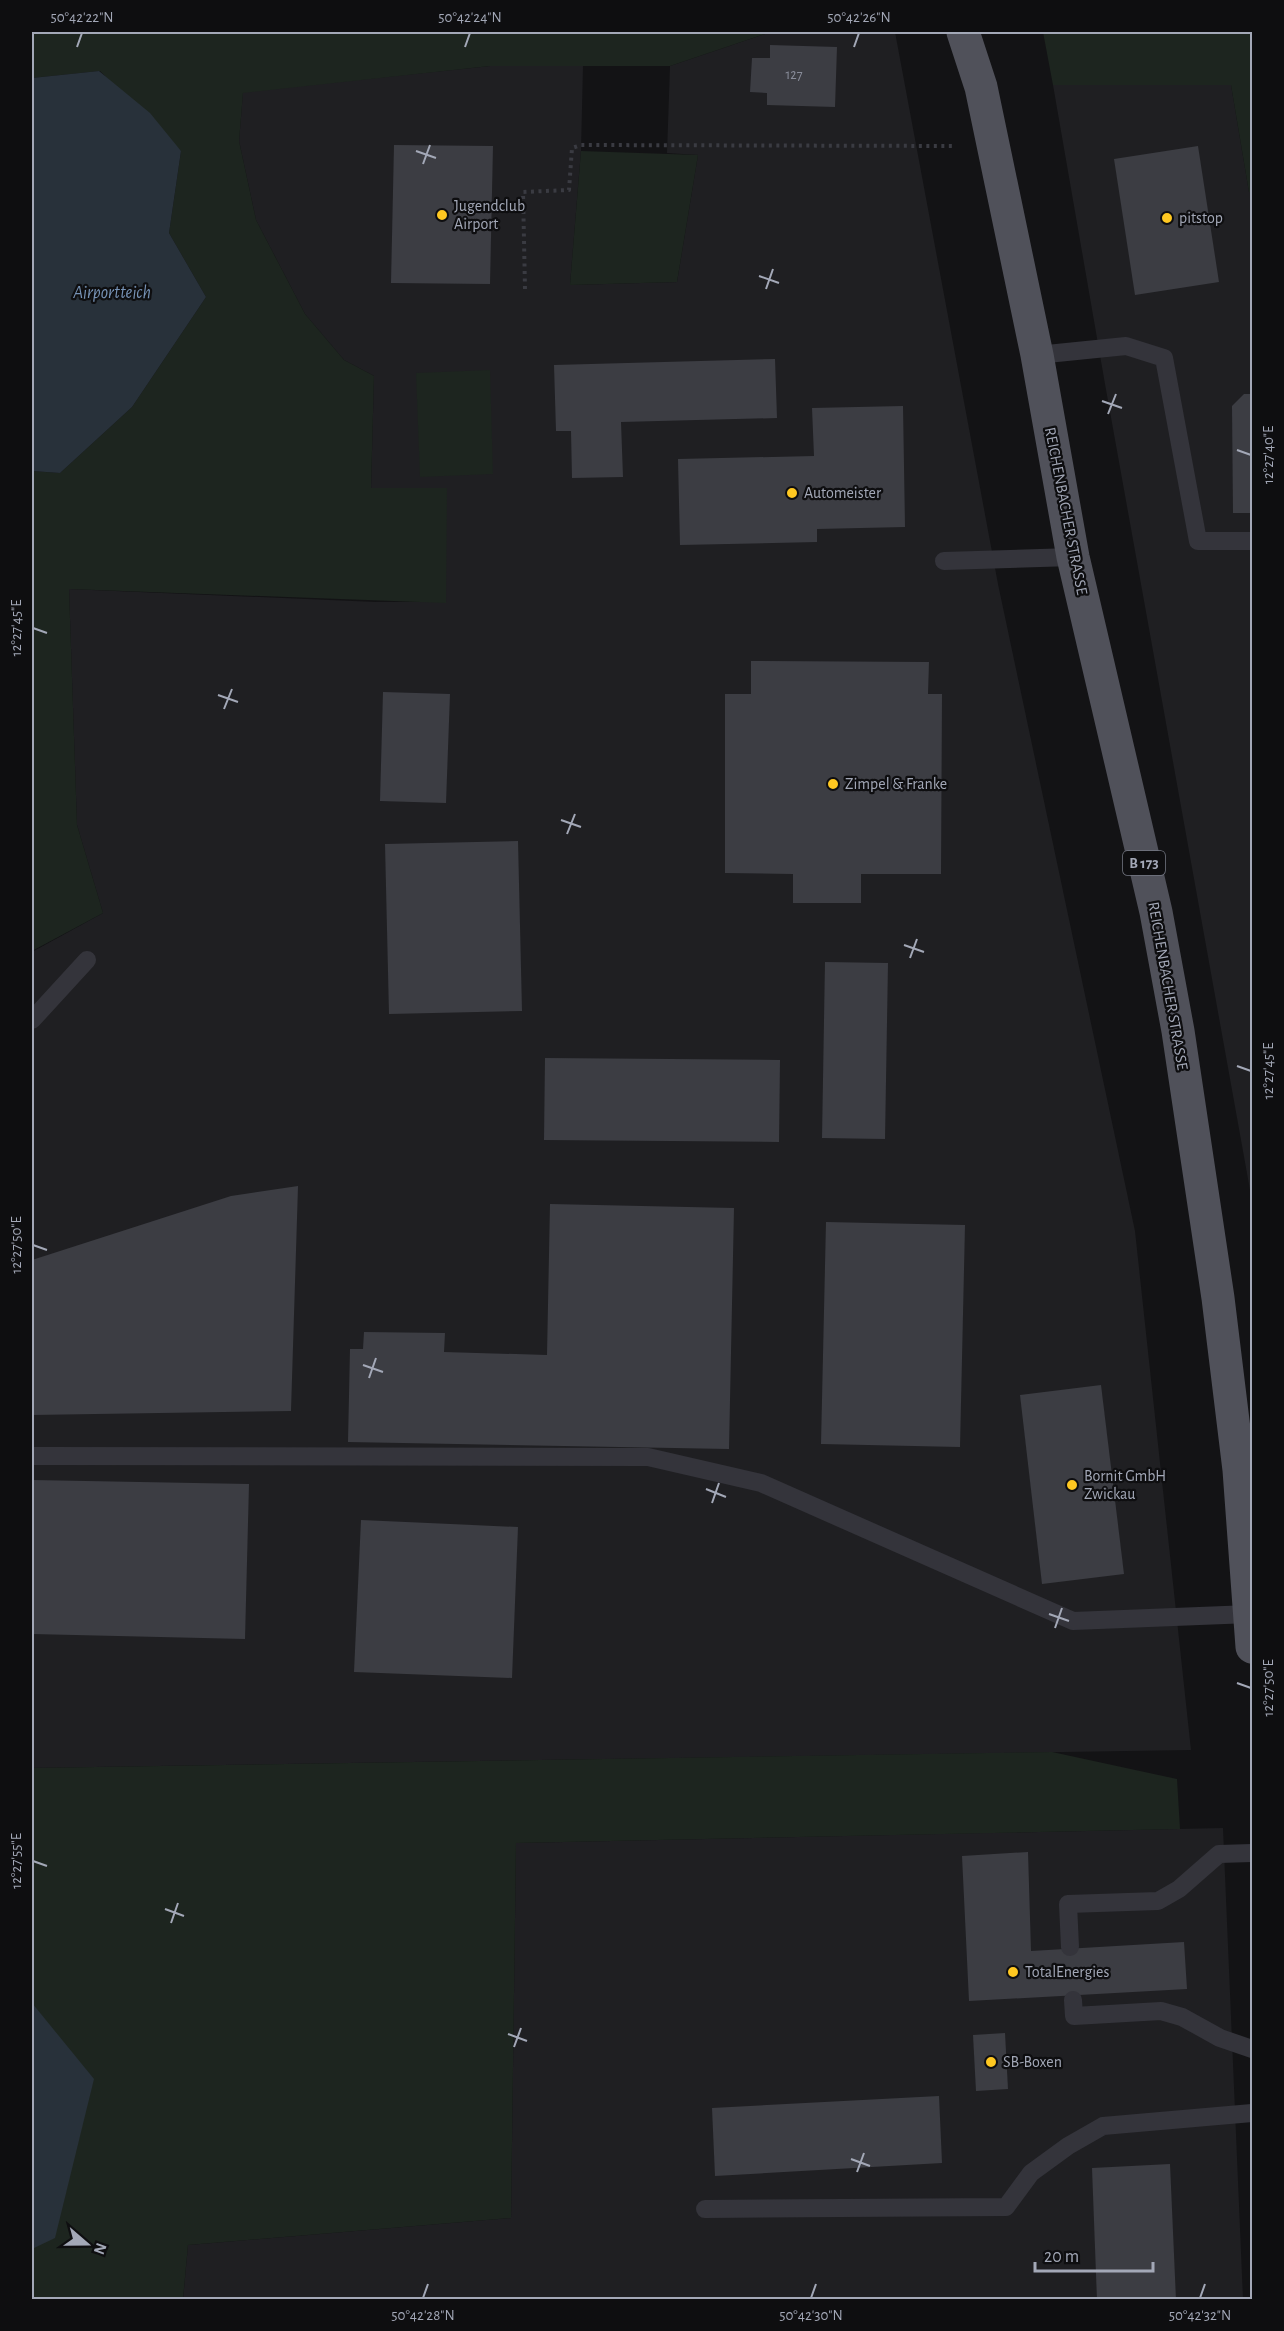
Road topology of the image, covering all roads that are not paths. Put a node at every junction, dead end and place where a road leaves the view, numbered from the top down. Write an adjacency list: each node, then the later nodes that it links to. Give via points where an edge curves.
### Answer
1 (963, 32): 3 (main road, REICHENBACHER STRASSE / B 173)
2 (979, 32): 3 (main road, REICHENBACHER STRASSE / B 173)
3 (981, 87): 4 (main road, REICHENBACHER STRASSE / B 173)
4 (1037, 355): 5 (lane, via 1126,346 1164,358 1198,541); 6 (main road, REICHENBACHER STRASSE / B 173)
5 (1252, 541)
6 (1073, 557): 7 (lane); 11 (main road, REICHENBACHER STRASSE / B 173, via 1156,912)
7 (945, 561)
8 (87, 960): 9 (lane)
9 (32, 1020)
10 (32, 1456): 12 (lane, via 648,1457 761,1483 1073,1621)
11 (1246, 1470): 12 (main road, REICHENBACHER STRASSE / B 173)
12 (1250, 1614): 13 (main road, REICHENBACHER STRASSE / B 173)
13 (1252, 1647)
14 (1252, 1853): 15 (lane, via 1219,1854 1179,1889 1158,1901 1068,1904)
15 (1070, 1947)
16 (1073, 2000): 17 (lane, via 1074,2016 1161,2011)
17 (1252, 2049)
18 (1252, 2114): 19 (lane, via 1103,2126 1030,2173 1006,2207)
19 (705, 2209)

